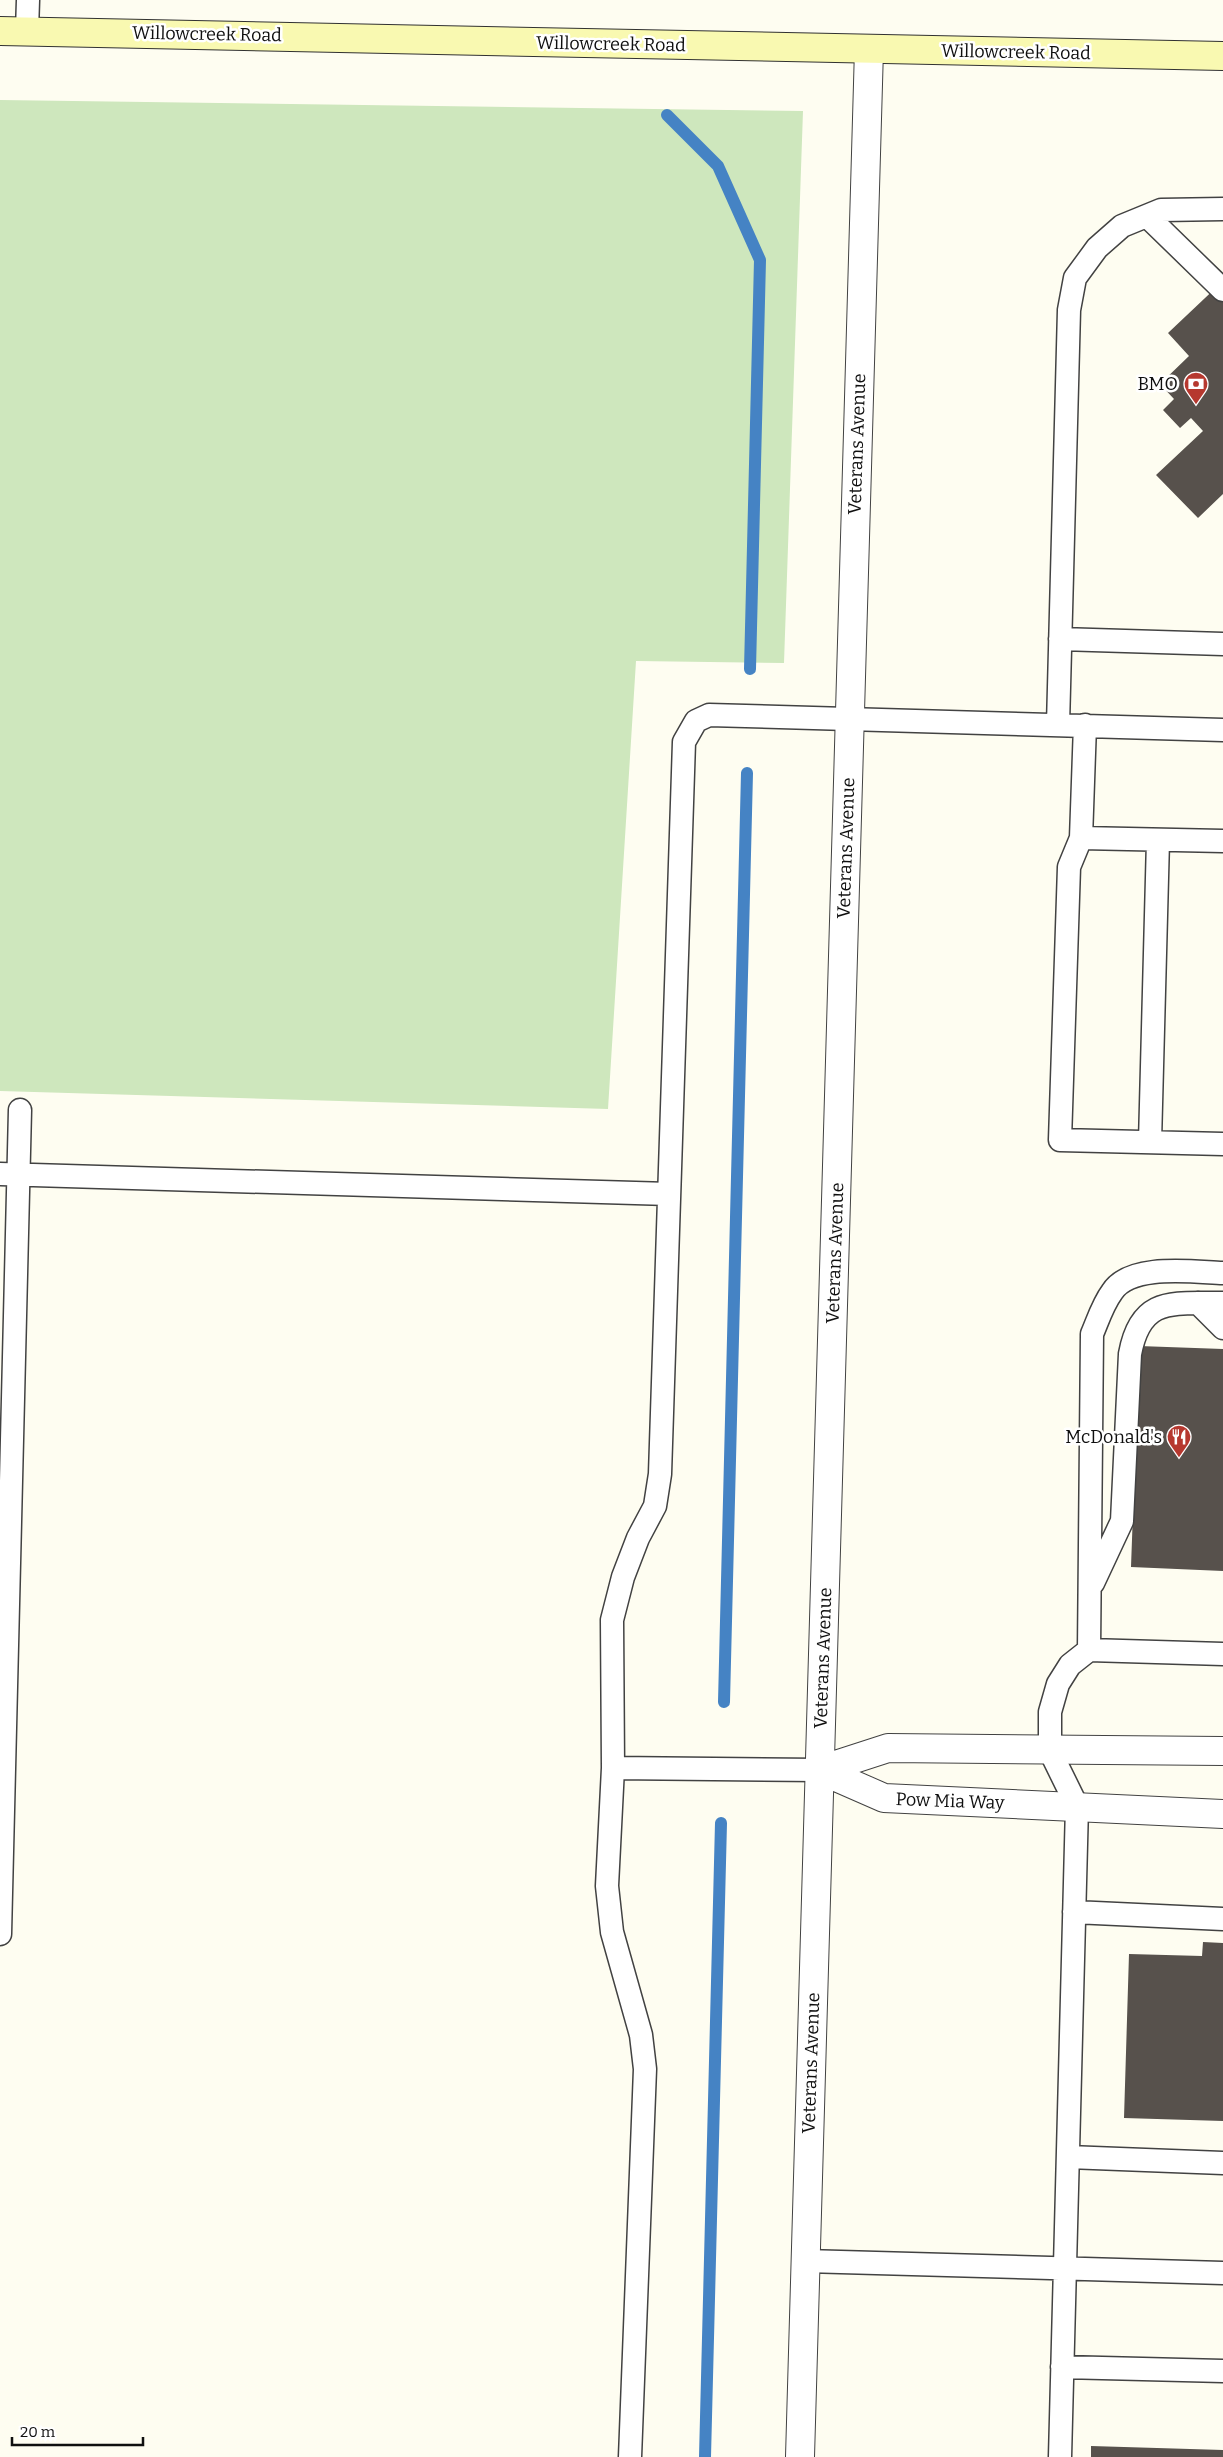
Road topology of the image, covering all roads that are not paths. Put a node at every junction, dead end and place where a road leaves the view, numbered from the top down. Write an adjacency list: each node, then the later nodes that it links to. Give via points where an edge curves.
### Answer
1 (28, 0): 3 (lane)
2 (0, 30): 3 (street, Willowcreek Road)
3 (27, 31): 4 (street, Willowcreek Road)
4 (869, 49): 5 (street, Willowcreek Road); 11 (street, Veterans Avenue)
5 (1223, 56)
6 (1223, 209): 7 (lane, via 1161,210)
7 (1147, 216): 8 (lane); 9 (lane, via 1122,226 1097,248 1075,278 1070,310)
8 (1223, 290)
9 (1060, 639): 10 (lane); 12 (lane)
10 (1223, 644)
11 (850, 717): 12 (lane); 22 (lane, via 709,714 696,721 684,742); 33 (street, Veterans Avenue)
12 (1058, 724): 13 (lane)
13 (1085, 726): 14 (lane); 15 (lane)
14 (1223, 730)
15 (1081, 838): 16 (lane); 19 (lane, via 1069,867 1060,1140)
16 (1158, 840): 17 (lane); 19 (lane)
17 (1223, 841)
18 (20, 1110): 21 (lane)
19 (1150, 1142): 20 (lane)
20 (1223, 1144)
21 (9, 1174): 22 (lane); 36 (lane)
22 (669, 1194): 32 (lane, via 660,1474 655,1506 623,1577 612,1620)
23 (1223, 1272): 27 (lane, via 1151,1271 1129,1278 1112,1290 1092,1334)
24 (1198, 1303): 25 (lane); 26 (lane); 27 (lane, via 1167,1304 1145,1315 1134,1334 1130,1354 1122,1521)
25 (1223, 1303)
26 (1223, 1328)
27 (1090, 1591): 28 (lane)
28 (1089, 1650): 29 (lane); 30 (lane, via 1070,1666 1058,1684 1050,1712)
29 (1223, 1654)
30 (1050, 1751): 31 (street); 33 (street, via 888,1748); 34 (lane)
31 (1223, 1751)
32 (613, 1768): 33 (lane); 47 (lane, via 607,1886 612,1932 641,2034 645,2069)
33 (820, 1770): 34 (street, Pow Mia Way, via 884,1798); 42 (street, Veterans Avenue)
34 (1077, 1806): 35 (street, Pow Mia Way); 37 (lane)
35 (1223, 1814)
36 (0, 1904): 39 (lane)
37 (1074, 1912): 38 (lane); 40 (lane)
38 (1223, 1919)
39 (0, 1934)
40 (1068, 2157): 41 (lane); 43 (lane)
41 (1223, 2163)
42 (806, 2261): 43 (lane); 48 (street, Veterans Avenue)
43 (1064, 2268): 44 (lane); 45 (lane)
44 (1223, 2273)
45 (1062, 2366): 46 (lane); 49 (lane)
46 (1223, 2371)
47 (630, 2457)
48 (800, 2457)
49 (1060, 2457)

